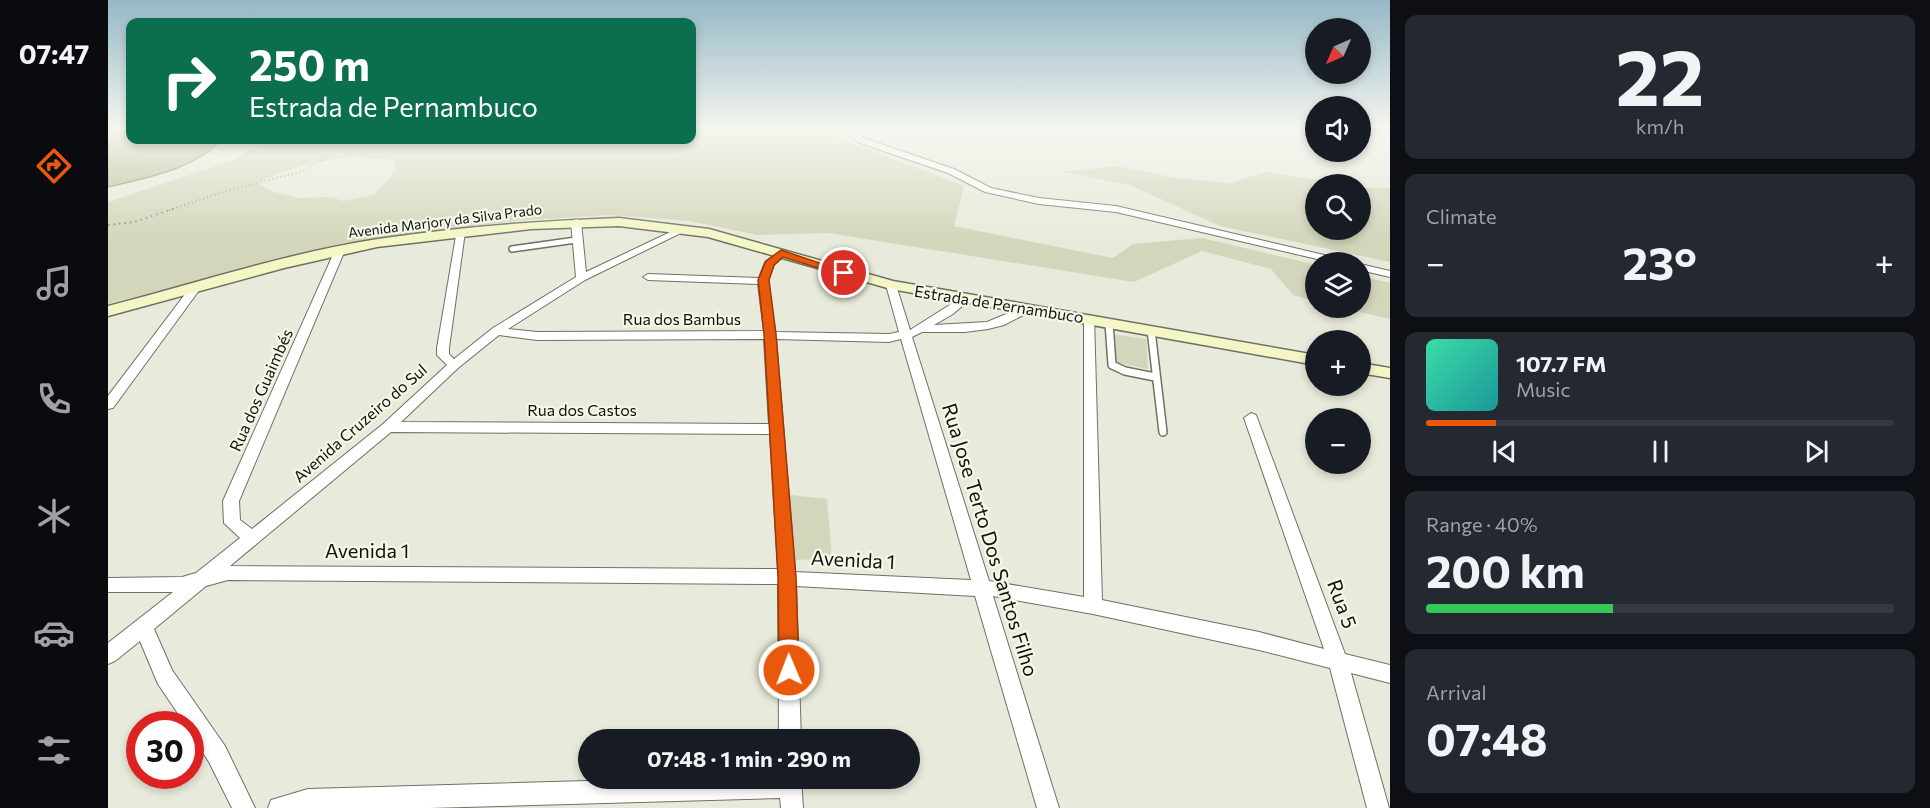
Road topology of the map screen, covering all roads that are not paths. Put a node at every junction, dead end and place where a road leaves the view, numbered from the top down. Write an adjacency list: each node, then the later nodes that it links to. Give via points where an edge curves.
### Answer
1 (935, 166): 8 (street, via 988,189 1039,201 1126,211)
2 (576, 222): 3 (main road, Avenida Marjory da Silva Prado, via 633,222); 4 (main road, Avenida Marjory da Silva Prado); 5 (street)
3 (686, 228): 9 (main road, Estrada de Pernambuco); 13 (street, Avenida Cruzeiro do Sul)
4 (460, 232): 7 (main road, Avenida Marjory da Silva Prado); 28 (street, via 442,348)
5 (576, 240): 6 (lane); 13 (street)
6 (512, 249)
7 (340, 250): 16 (main road, Avenida Marjory da Silva Prado); 37 (street, Rua dos Guaimbés, via 231,501 232,523)
8 (1305, 253)
9 (781, 254): 14 (street, via 770,264); 15 (main road, Estrada de Pernambuco)
10 (1371, 269): 11 (street)
11 (1390, 273)
12 (648, 277): 14 (street)
13 (581, 278): 24 (street, Avenida Cruzeiro do Sul)
14 (764, 280): 25 (street)
15 (891, 285): 17 (main road, Estrada de Pernambuco); 26 (street, Rua Jose Terto Dos Santos Filho)
16 (196, 287): 19 (main road, Avenida Marjory da Silva Prado); 32 (street)
17 (964, 299): 18 (main road, Estrada de Pernambuco); 22 (street, Rua dos Bambus)
18 (1028, 309): 20 (main road, Estrada de Pernambuco); 22 (street, via 1004,323 987,327)
19 (108, 311)
20 (1090, 319): 21 (main road, Estrada de Pernambuco); 42 (street)
21 (1109, 323): 23 (main road, Estrada de Pernambuco); 31 (lane, via 1112,365)
22 (921, 328): 26 (street, Rua dos Bambus)
23 (1151, 330): 27 (main road, Estrada de Pernambuco); 31 (lane)
24 (497, 331): 25 (street, Rua dos Bambus, via 537,336); 28 (street, Avenida Cruzeiro do Sul)
25 (770, 334): 26 (street, Rua dos Bambus, via 889,338); 35 (street)
26 (905, 335): 41 (street, Rua Jose Terto Dos Santos Filho)
27 (1305, 358)
28 (454, 365): 34 (street, Avenida Cruzeiro do Sul)
29 (1371, 370): 30 (main road)
30 (1390, 373)
31 (1155, 377): 36 (lane)
32 (108, 405)
33 (1251, 418): 45 (street, Rua 5)
34 (388, 427): 35 (street, Rua dos Castos); 37 (street, Avenida Cruzeiro do Sul)
35 (776, 429): 38 (street)
36 (1163, 432)
37 (251, 537): 39 (street, Avenida Cruzeiro do Sul)
38 (787, 577): 39 (street, Avenida 1, via 228,573); 41 (street, Avenida 1); 47 (street)
39 (198, 580): 40 (street, Avenida 1, via 171,585); 43 (street, Avenida Cruzeiro do Sul)
40 (108, 585)
41 (984, 588): 42 (street, Avenida 1); 51 (street, Rua Jose Terto Dos Santos Filho)
42 (1093, 606): 45 (street, Avenida 1)
43 (143, 626): 44 (street, Avenida Cruzeiro do Sul); 49 (street, via 176,696 217,754)
44 (108, 655)
45 (1338, 660): 46 (street, Avenida 1); 52 (street, Rua 5)
46 (1390, 674)
47 (790, 729)
48 (791, 791): 50 (street, via 308,800)
49 (244, 808)
50 (279, 808)
51 (1048, 808)
52 (1378, 808)

